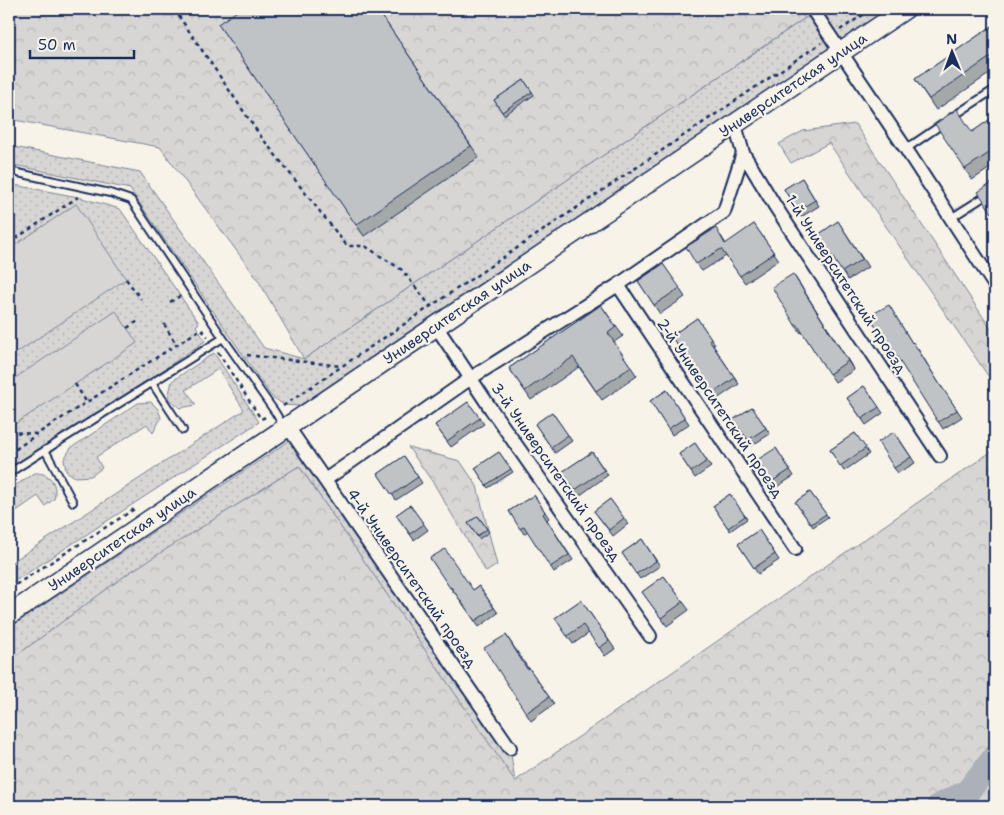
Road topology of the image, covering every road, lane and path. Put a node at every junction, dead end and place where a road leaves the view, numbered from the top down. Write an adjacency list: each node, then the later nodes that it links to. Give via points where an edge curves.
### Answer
1 (174, 9): 22 (path, via 259,134 346,246 365,246 402,270)
2 (812, 9): 5 (street)
3 (872, 9): 5 (path)
4 (905, 9): 6 (street, Университетская улица)
5 (830, 36): 6 (street); 22 (path)
6 (841, 52): 8 (street, Университетская улица); 9 (street)
7 (995, 89): 9 (lane)
8 (735, 125): 10 (street, 1-й Университетский проезд); 25 (street, Университетская улица)
9 (906, 149): 14 (street)
10 (743, 153): 17 (street, via 724,212); 41 (street, 1-й Университетский проезд)
11 (9, 171): 27 (lane, via 131,200)
12 (995, 190): 14 (lane)
13 (78, 197): 15 (path)
14 (951, 218): 18 (street)
15 (9, 243)
16 (126, 278): 20 (path)
17 (618, 285): 31 (street); 45 (street, 2-й Университетский проезд)
18 (995, 286)
19 (180, 296): 21 (path)
20 (141, 299)
21 (170, 302)
22 (430, 307): 30 (path)
23 (140, 320): 26 (path)
24 (164, 324): 28 (path)
25 (436, 326): 31 (street, 3-й Университетский проезд); 36 (street, Университетская улица)
26 (127, 328)
27 (223, 338): 29 (lane); 32 (lane)
28 (177, 344)
29 (234, 354): 30 (path); 35 (lane)
30 (342, 366): 35 (path)
31 (472, 378): 43 (street); 47 (street, 3-й Университетский проезд)
32 (152, 383): 37 (lane); 39 (lane)
33 (75, 384): 34 (path)
34 (87, 403)
35 (275, 412): 36 (lane)
36 (286, 428): 43 (street, 4-й Университетский проезд); 46 (street, Университетская улица)
37 (183, 430)
38 (37, 434): 40 (path)
39 (45, 450): 42 (lane); 44 (lane)
40 (9, 454)
41 (940, 456)
42 (9, 474)
43 (325, 480): 48 (street, 4-й Университетский проезд)
44 (73, 502)
45 (795, 550)
46 (9, 615)
47 (650, 636)
48 (510, 748)

